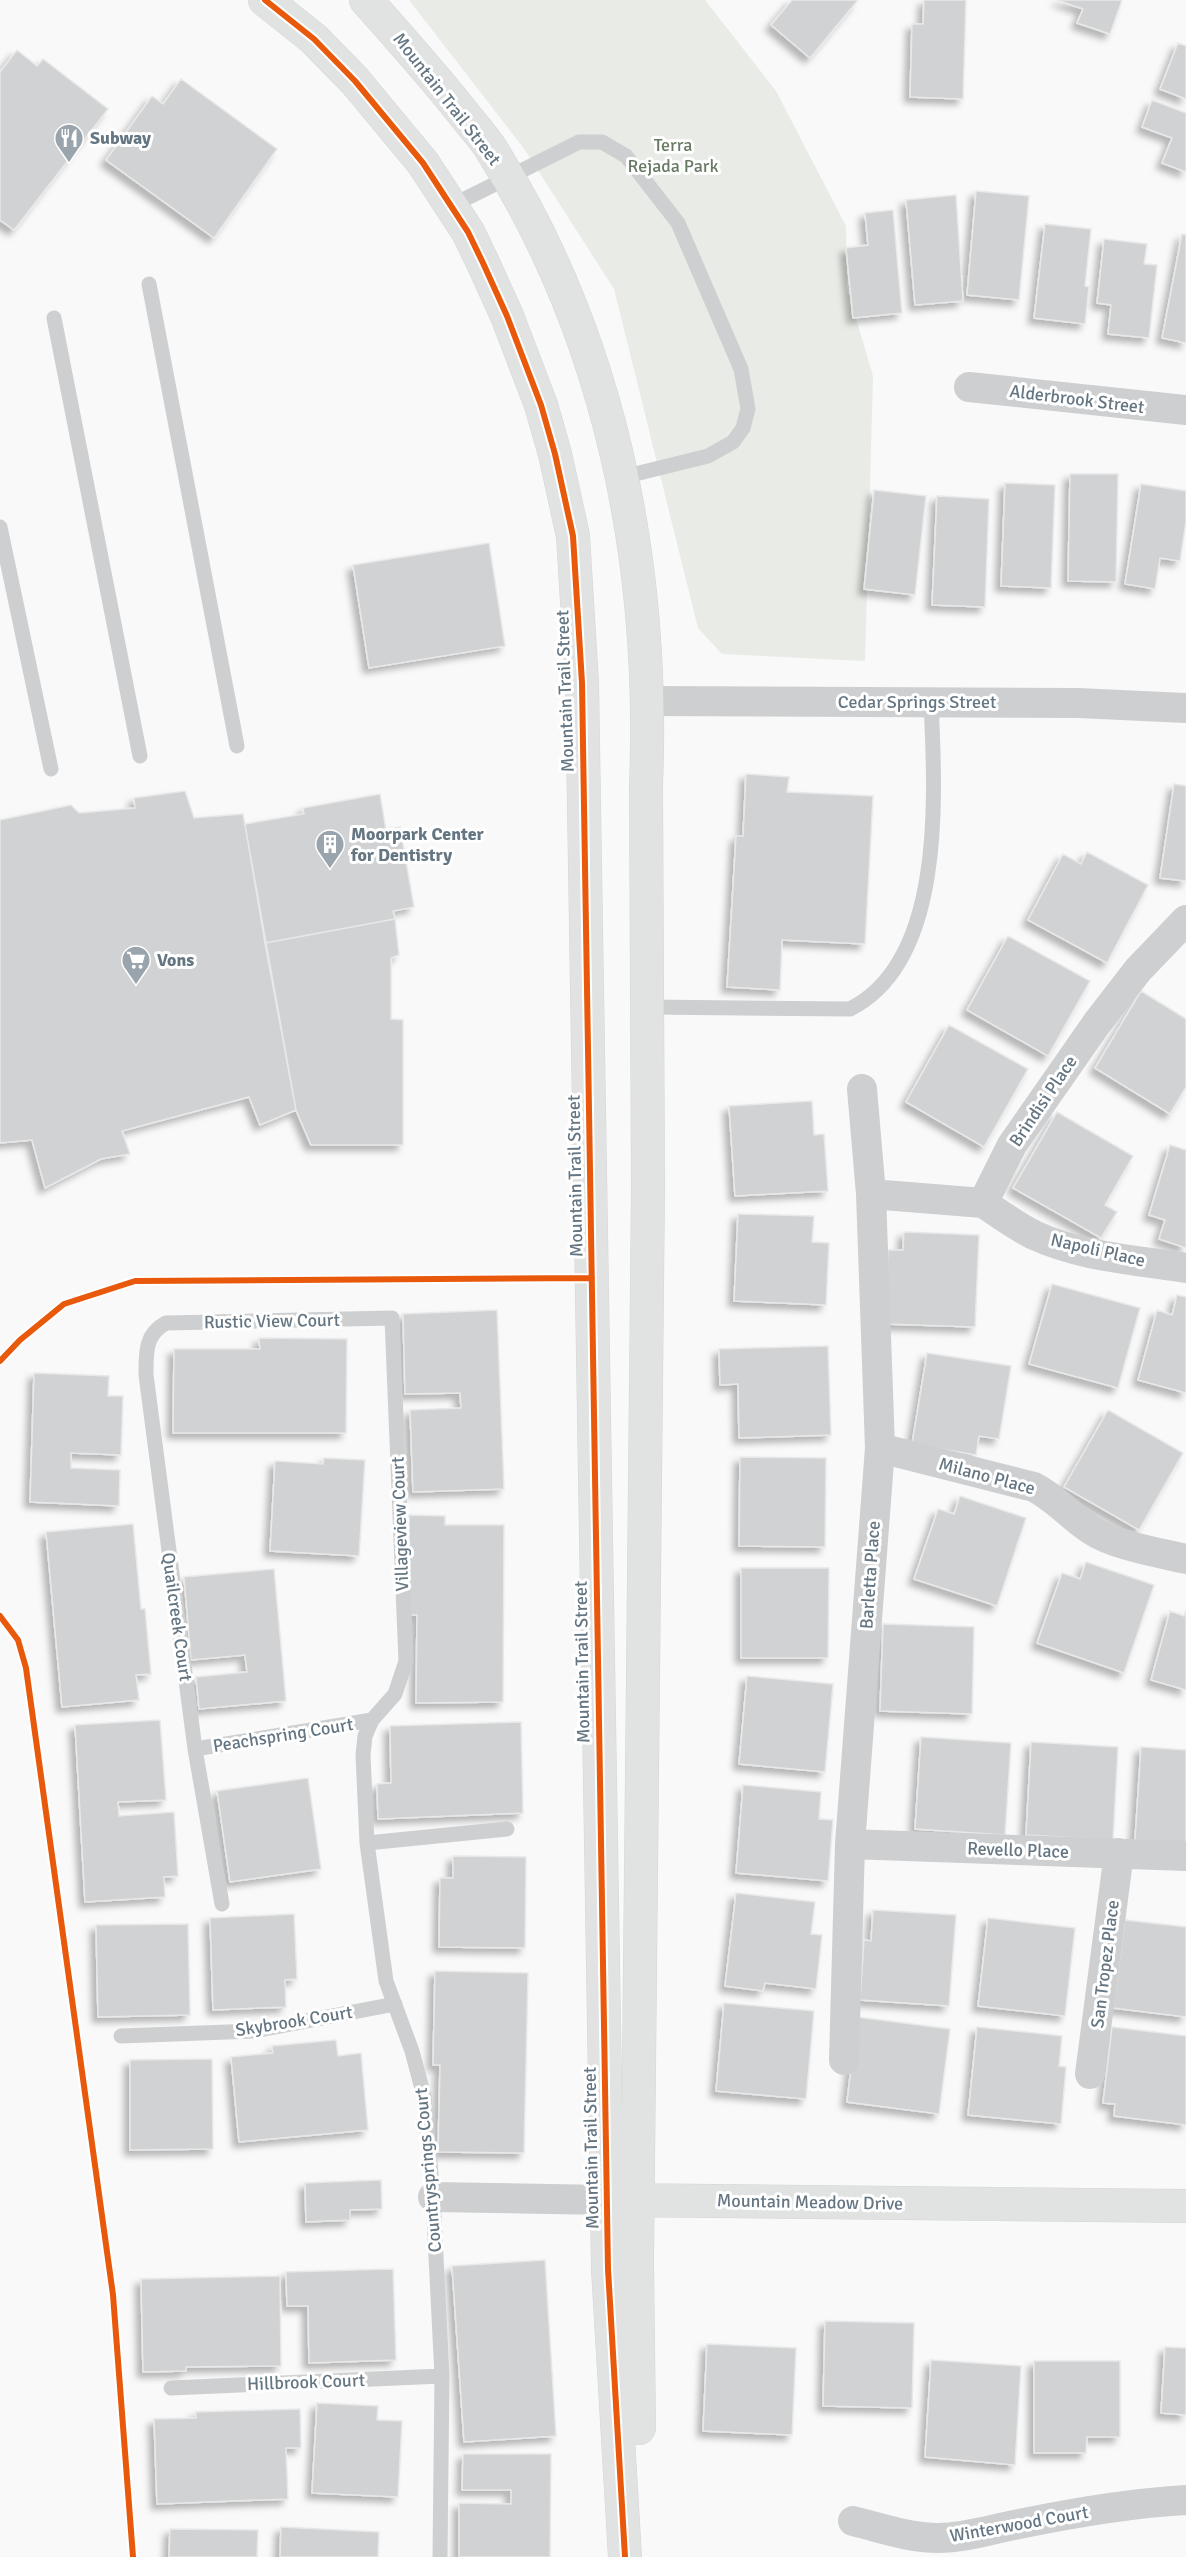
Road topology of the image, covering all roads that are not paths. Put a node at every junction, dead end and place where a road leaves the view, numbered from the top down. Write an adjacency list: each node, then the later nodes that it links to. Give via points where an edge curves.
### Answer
1 (265, 0): 4 (street, Mountain Trail Street, via 314,39 355,81 423,163)
2 (366, 0): 3 (street, Mountain Trail Street, via 440,84 490,147)
3 (508, 178): 4 (lane); 9 (street, Mountain Trail Street, via 582,333); 9 (lane, via 579,142 602,142 626,156 678,223 741,369 748,409 743,428 733,442 708,456)
4 (451, 206): 40 (street, Mountain Trail Street, via 468,232 507,316 541,405 573,536 582,683)
5 (149, 285): 14 (lane)
6 (54, 318): 15 (lane)
7 (969, 387): 8 (street, Alderbrook Street)
8 (1186, 410)
9 (623, 477): 11 (street, Mountain Trail Street, via 640,579)
10 (0, 527): 16 (lane)
11 (648, 701): 12 (street, Cedar Springs Street); 18 (street, Mountain Trail Street)
12 (931, 702): 13 (street, Cedar Springs Street); 18 (lane, via 934,812 925,891 898,965 869,1000 850,1009)
13 (1186, 708)
14 (237, 746)
15 (140, 756)
16 (51, 769)
17 (1186, 920): 21 (street, Brindisi Place, via 1138,970 1097,1023 1012,1145)
18 (647, 1007): 40 (street, Mountain Trail Street, via 648,1212)
19 (862, 1089): 20 (street, Barletta Place)
20 (871, 1194): 21 (street); 25 (street, Barletta Place)
21 (983, 1203): 22 (street, Napoli Place, via 1034,1235 1064,1246)
22 (1186, 1268)
23 (392, 1318): 24 (lane, Rustic View Court, via 166,1323); 27 (lane, Villageview Court, via 406,1661 395,1694)
24 (154, 1330): 28 (lane, Quailcreek Court, via 148,1344 146,1375)
25 (880, 1448): 26 (street, Milano Place, via 1034,1487 1094,1532); 31 (street, Barletta Place)
26 (1186, 1560)
27 (372, 1720): 28 (lane, Peachspring Court); 30 (lane, Countrysprings Court, via 364,1736 363,1755)
28 (195, 1749): 34 (lane, Quailcreek Court)
29 (507, 1829): 30 (lane)
30 (367, 1843): 35 (lane, Countrysprings Court, via 386,1980)
31 (850, 1845): 32 (street, Revello Place); 37 (street, Barletta Place)
32 (1119, 1853): 33 (street, Revello Place); 38 (street, San Tropez Place)
33 (1186, 1856)
34 (222, 1904)
35 (395, 2004): 36 (lane, Skybrook Court, via 254,2031); 39 (lane, Countrysprings Court, via 424,2096)
36 (121, 2036)
37 (844, 2060)
38 (1090, 2074)
39 (433, 2197): 40 (street, Mountain Meadow Drive); 42 (lane, Countrysprings Court)
40 (623, 2200): 41 (street, Mountain Meadow Drive); 47 (street, Mountain Trail Street, via 608,2269); 48 (street, Mountain Trail Street, via 637,2358)
41 (1186, 2206)
42 (442, 2376): 43 (lane, Hillbrook Court); 46 (lane, Countrysprings Court)
43 (171, 2388)
44 (1186, 2500): 45 (street, Winterwood Court, via 1157,2501 1018,2524 963,2537 911,2535)
45 (853, 2521)
46 (440, 2557)
47 (625, 2557)
48 (643, 2557)

